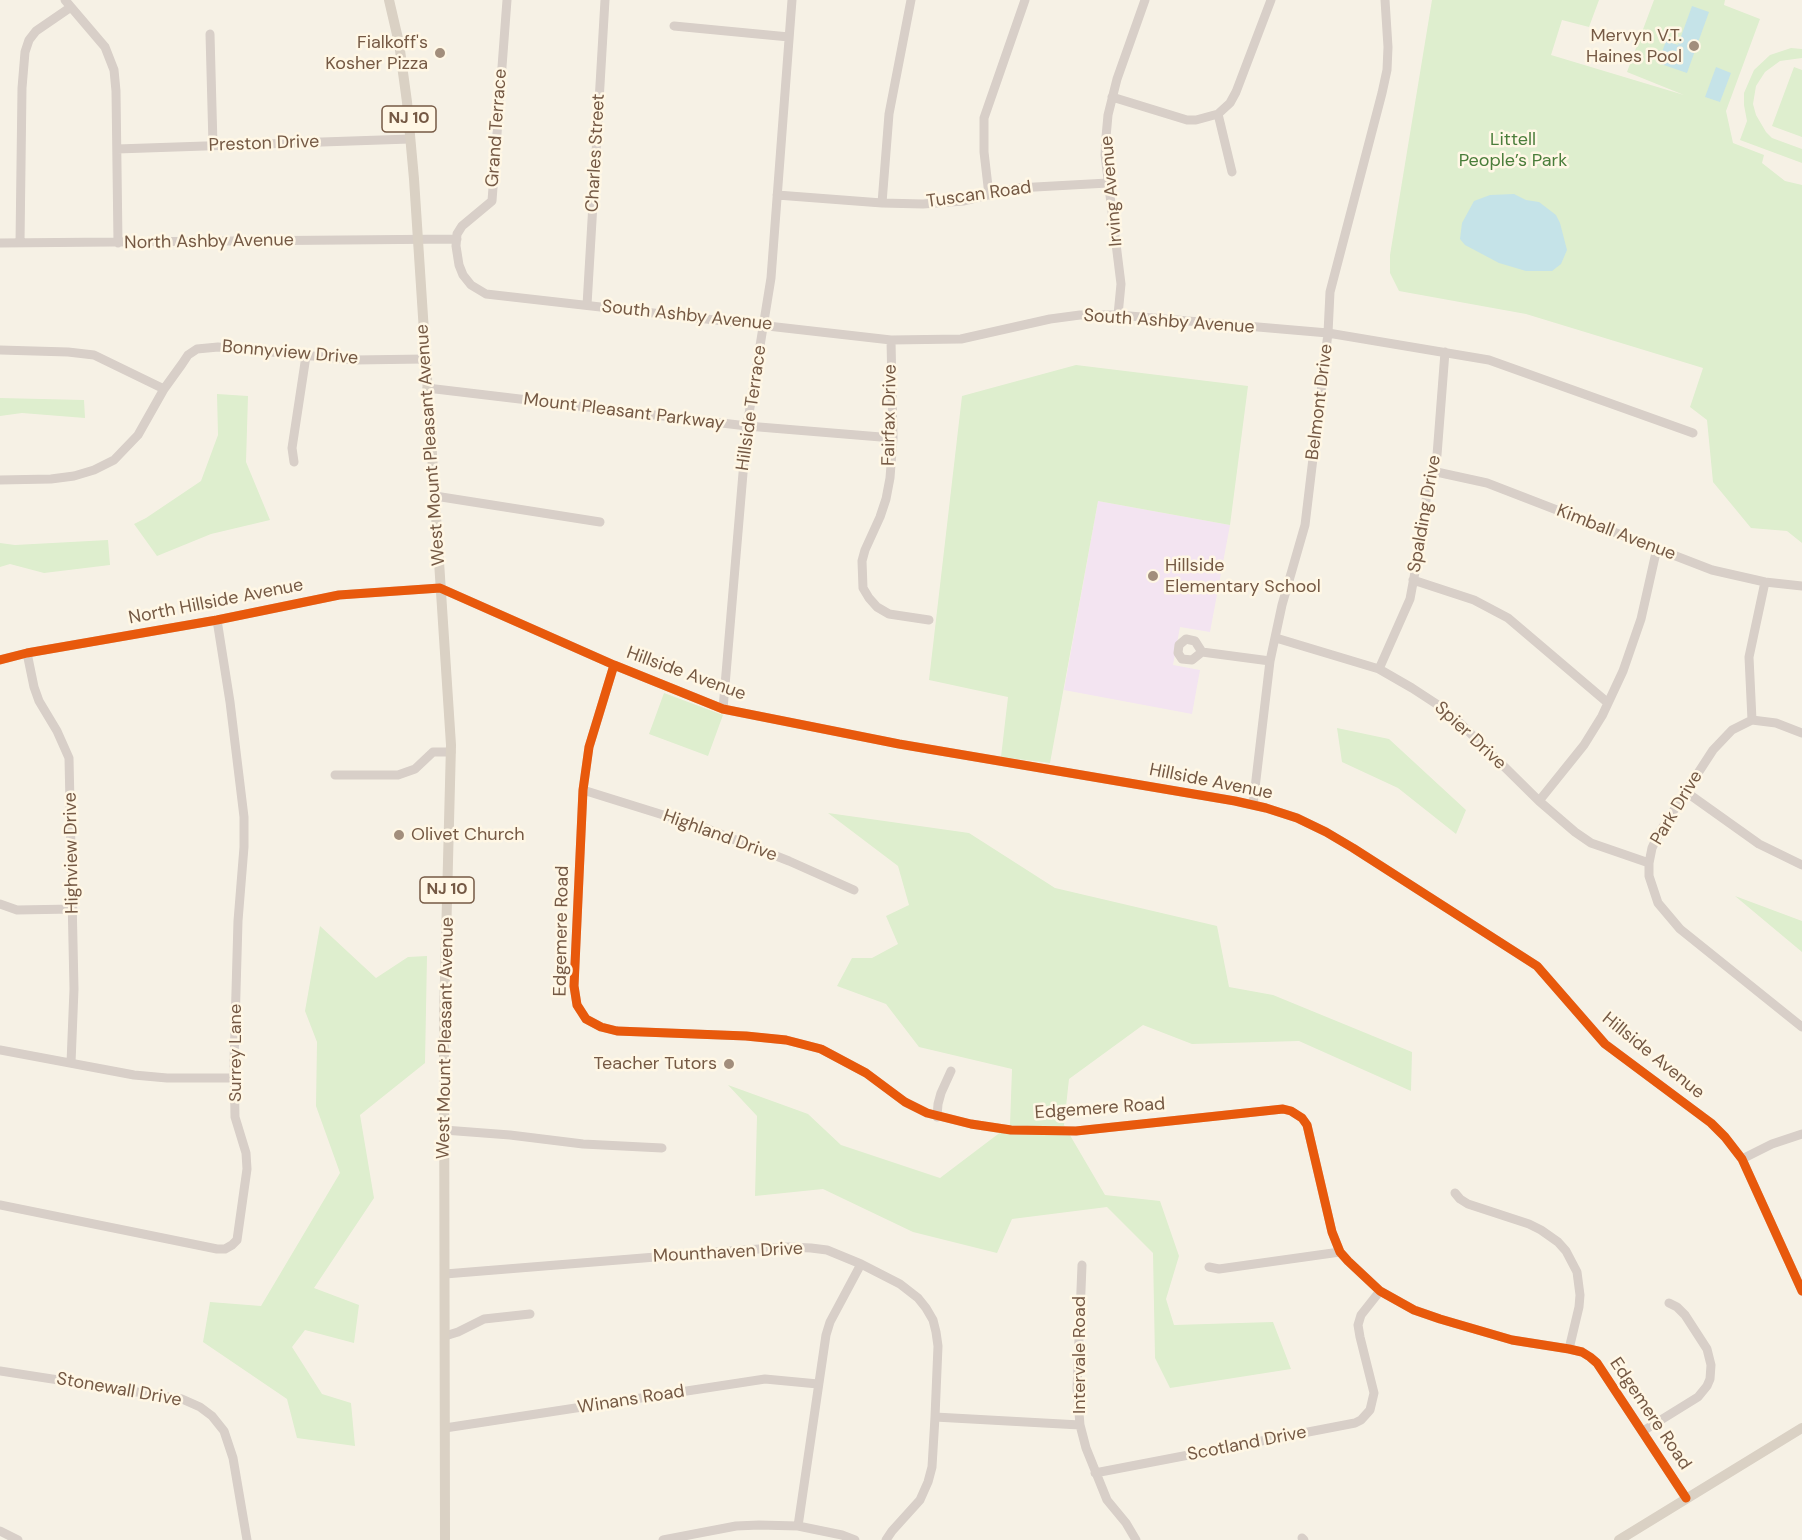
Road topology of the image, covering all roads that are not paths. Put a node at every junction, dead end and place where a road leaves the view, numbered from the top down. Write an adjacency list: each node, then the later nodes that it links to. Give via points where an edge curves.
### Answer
1 (389, 0): 16 (main road, West Mount Pleasant Avenue / NJ 10, via 399,43)
2 (507, 0): 24 (street, Grand Terrace, via 492,201 462,226)
3 (605, 0): 29 (street, Charles Street)
4 (792, 0): 13 (street, Hillside Terrace)
5 (911, 0): 23 (street, via 889,114)
6 (1025, 0): 22 (street, via 984,118)
7 (1145, 0): 14 (street, Irving Avenue)
8 (1270, 0): 15 (street, via 1236,92)
9 (1385, 0): 32 (street, Belmont Drive, via 1387,70 1330,292)
10 (68, 4): 18 (street, via 105,47 112,64); 27 (street, via 36,31 25,52)
11 (674, 26): 13 (street)
12 (210, 34): 17 (street)
13 (789, 37): 21 (street, Hillside Terrace)
14 (1112, 97): 15 (street, via 1187,120); 20 (street, Irving Avenue, via 1105,154)
15 (1218, 114): 19 (street)
16 (410, 139): 17 (street, Preston Drive); 25 (main road, West Mount Pleasant Avenue / NJ 10)
17 (213, 145): 18 (street, Preston Drive)
18 (117, 149): 28 (street)
19 (1232, 172)
20 (1108, 183): 22 (street, Tuscan Road, via 1017,188); 30 (street, Irving Avenue, via 1121,284)
21 (777, 195): 23 (street, Tuscan Road); 31 (street, Hillside Terrace)
22 (989, 195): 23 (street, Tuscan Road, via 964,201)
23 (882, 203)
24 (457, 239): 25 (street); 29 (street, South Ashby Avenue, via 459,265 479,291)
25 (418, 240): 28 (street, North Ashby Avenue); 37 (main road, West Mount Pleasant Avenue / NJ 10)
26 (0, 243): 27 (street, North Ashby Avenue)
27 (21, 243): 28 (street, North Ashby Avenue)
28 (118, 243)
29 (587, 305): 31 (street, South Ashby Avenue)
30 (1118, 315): 32 (street, South Ashby Avenue); 33 (street, South Ashby Avenue, via 1057,318 961,339)
31 (763, 325): 33 (street, South Ashby Avenue); 40 (street, Hillside Terrace)
32 (1328, 333): 35 (street, South Ashby Avenue); 55 (street, Belmont Drive, via 1305,525)
33 (891, 340): 42 (street, Fairfax Drive)
34 (0, 350): 39 (street, via 94,356)
35 (1445, 352): 41 (street, South Ashby Avenue, via 1489,360); 44 (street, Spalding Drive, via 1437,455)
36 (306, 356): 37 (street, Bonnyview Drive); 39 (street, Bonnyview Drive, via 229,347 197,349 188,355); 43 (street, via 292,448)
37 (425, 359): 38 (main road, West Mount Pleasant Avenue / NJ 10)
38 (428, 388): 40 (street, Mount Pleasant Parkway); 46 (main road, West Mount Pleasant Avenue / NJ 10)
39 (164, 389): 45 (street, Bonnyview Drive, via 138,435 105,466 64,477)
40 (747, 426): 42 (street, Mount Pleasant Parkway); 63 (street, Hillside Terrace)
41 (1693, 433)
42 (893, 438): 54 (street, Fairfax Drive, via 886,499 862,561 864,588 868,598 889,614)
43 (294, 462)
44 (1432, 471): 48 (street, Kimball Avenue, via 1488,483); 49 (street, Spalding Drive)
45 (0, 480)
46 (435, 496): 47 (street); 52 (main road, West Mount Pleasant Avenue / NJ 10)
47 (600, 522)
48 (1657, 548): 50 (street, Kimball Avenue, via 1712,570); 62 (street, via 1641,620)
49 (1413, 580): 61 (street, Spalding Drive, via 1410,599); 62 (street, via 1474,600 1508,618)
50 (1765, 582): 51 (street, Kimball Avenue); 64 (street, via 1749,657)
51 (1802, 586)
52 (440, 588): 53 (street, North Hillside Avenue, via 339,595); 60 (street, Hillside Avenue); 66 (main road, West Mount Pleasant Avenue / NJ 10)
53 (217, 620): 57 (street, North Hillside Avenue); 81 (street, Surrey Lane, via 244,817)
54 (929, 620)
55 (1276, 638): 59 (street, Belmont Drive); 61 (street, Spier Drive)
56 (1202, 652): 59 (street)
57 (27, 653): 58 (street, North Hillside Avenue); 76 (street, Highview Drive, via 39,700 69,758)
58 (0, 660)
59 (1270, 662): 71 (street, Belmont Drive)
60 (614, 665): 63 (street, Hillside Avenue); 68 (street, Edgemere Road, via 589,747)
61 (1379, 669): 70 (street, Spier Drive, via 1460,723)
62 (1608, 703): 70 (street, via 1584,745)
63 (723, 709): 71 (street, Hillside Avenue, via 899,744)
64 (1752, 720): 65 (street, via 1776,723); 69 (street, Park Drive, via 1722,739)
65 (1802, 733)
66 (451, 752): 67 (street, via 433,752 415,769 398,775); 83 (main road, West Mount Pleasant Avenue / NJ 10)
67 (334, 775)
68 (583, 790): 74 (street, Highland Drive, via 705,828); 82 (street, Edgemere Road, via 574,986 577,1005 586,1019 617,1031 746,1036 821,1048 866,1073 905,1102)
69 (1686, 792): 72 (street, Park Drive, via 1659,833); 73 (street, via 1759,844)
70 (1539, 801): 72 (street, Spier Drive, via 1591,843)
71 (1253, 805): 86 (street, Hillside Avenue, via 1297,818 1326,832 1537,966 1605,1044 1711,1123)
72 (1648, 863): 77 (street, Park Drive, via 1658,903 1680,929)
73 (1802, 865)
74 (854, 890)
75 (0, 904): 76 (street, via 17,910)
76 (73, 909): 79 (street, Highview Drive, via 75,989)
77 (1802, 1027)
78 (0, 1050): 79 (street)
79 (71, 1062): 81 (street, via 134,1075)
80 (951, 1071): 82 (street, via 941,1093)
81 (234, 1078): 88 (street, Surrey Lane, via 235,1117 248,1169 237,1240 225,1249)
82 (937, 1117): 89 (street, Edgemere Road, via 1011,1130 1076,1131 1291,1111 1307,1125)
83 (444, 1131): 85 (street); 93 (main road, West Mount Pleasant Avenue / NJ 10)
84 (1802, 1134): 86 (street)
85 (662, 1148)
86 (1742, 1159): 95 (street, Hillside Avenue)
87 (1455, 1193): 99 (street, via 1468,1204 1541,1230 1566,1251 1577,1272 1580,1295)
88 (0, 1204)
89 (1340, 1252): 92 (street, via 1219,1269); 94 (street, Edgemere Road)
90 (861, 1264): 93 (street, Mounthaven Drive, via 827,1250 788,1247); 101 (street, via 830,1322); 102 (street, Mounthaven Drive, via 910,1290 933,1320 938,1346)
91 (1082, 1265): 103 (street, Intervale Road, via 1077,1389)
92 (1209, 1267)
93 (445, 1274): 98 (main road, West Mount Pleasant Avenue / NJ 10)
94 (1380, 1291): 99 (street, Edgemere Road, via 1440,1319 1512,1340); 107 (street, Scotland Drive, via 1358,1325 1374,1393 1370,1410 1360,1420)
95 (1802, 1291)
96 (1669, 1303): 106 (street, via 1686,1316 1707,1349 1710,1379 1698,1397)
97 (530, 1314): 98 (street, via 484,1319)
98 (444, 1336): 104 (main road, West Mount Pleasant Avenue / NJ 10)
99 (1569, 1349): 106 (street, Edgemere Road, via 1582,1352 1597,1363)
100 (0, 1371): 112 (street, Stonewall Drive, via 182,1399 200,1407 224,1431 233,1458)
101 (818, 1384): 104 (street, Winans Road, via 765,1379); 109 (street)
102 (935, 1417): 103 (street); 116 (street, Mounthaven Drive, via 928,1482 920,1500)
103 (1080, 1425): 107 (street, Intervale Road)
104 (445, 1428): 113 (main road, West Mount Pleasant Avenue / NJ 10)
105 (1802, 1428): 108 (main road)
106 (1643, 1431): 108 (street, Edgemere Road)
107 (1095, 1473): 117 (street, Intervale Road, via 1107,1500)
108 (1686, 1498): 118 (main road)
109 (798, 1526): 114 (street, via 736,1526); 115 (street)
110 (0, 1531): 111 (street)
111 (18, 1540)
112 (247, 1540)
113 (445, 1540)
114 (663, 1540)
115 (855, 1540)
116 (886, 1540)
117 (1136, 1540)
118 (1618, 1540)

